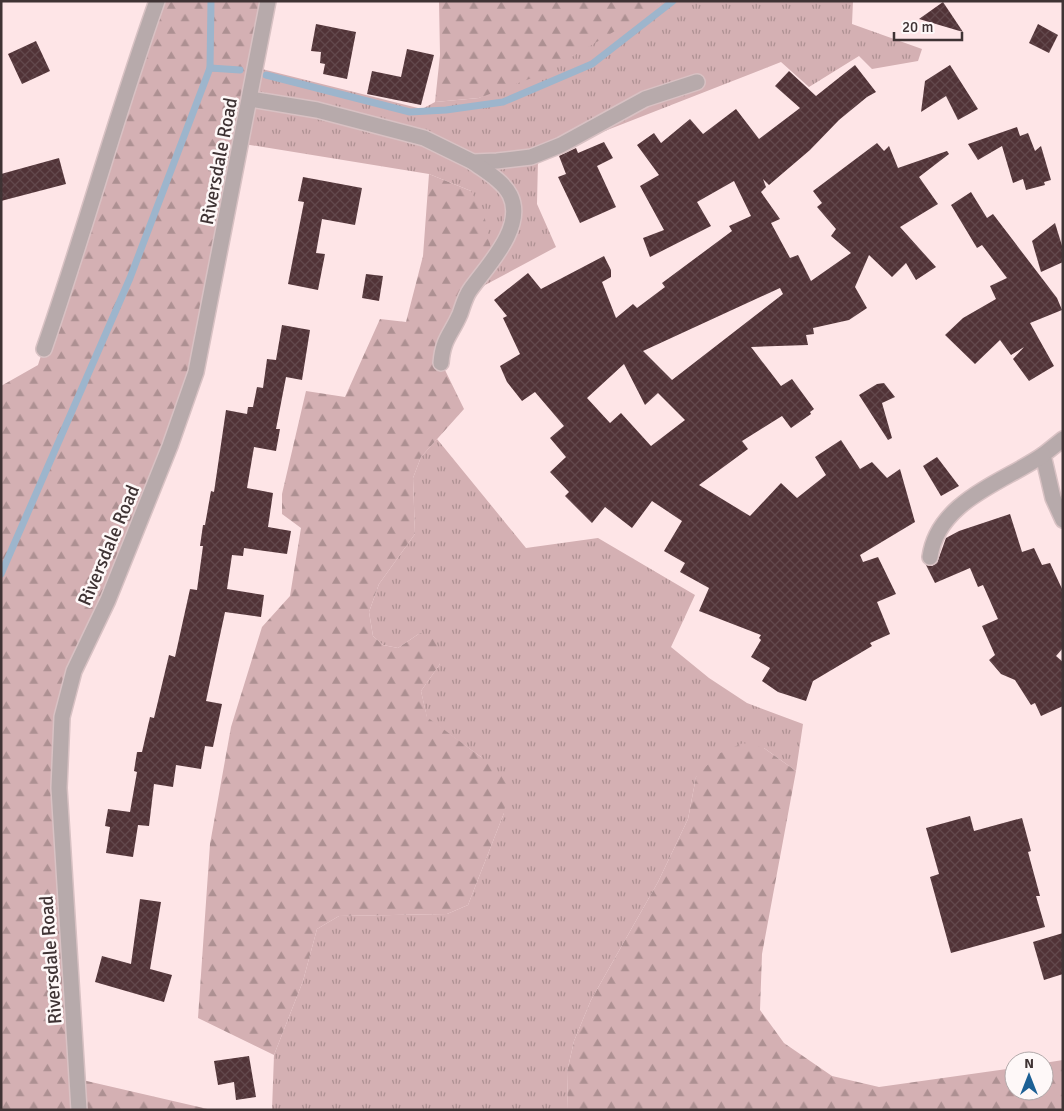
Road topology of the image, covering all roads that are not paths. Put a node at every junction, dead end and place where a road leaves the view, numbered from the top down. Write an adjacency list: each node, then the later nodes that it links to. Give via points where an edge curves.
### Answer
1 (157, 1): 6 (street)
2 (268, 1): 4 (street, Riversdale Road)
3 (697, 82): 5 (street, via 645,99 602,124 531,156)
4 (250, 99): 5 (street, via 317,110 424,138); 12 (street, Riversdale Road, via 196,372 108,600 74,671 62,717 59,788)
5 (473, 162): 7 (street, via 510,194 511,223 494,261 470,289 445,338)
6 (44, 349)
7 (441, 364)
8 (1063, 439): 9 (street)
9 (1043, 455): 10 (street, via 1053,498); 11 (street, via 958,506 939,527 932,540)
10 (1063, 520)
11 (930, 557)
12 (79, 1110)

